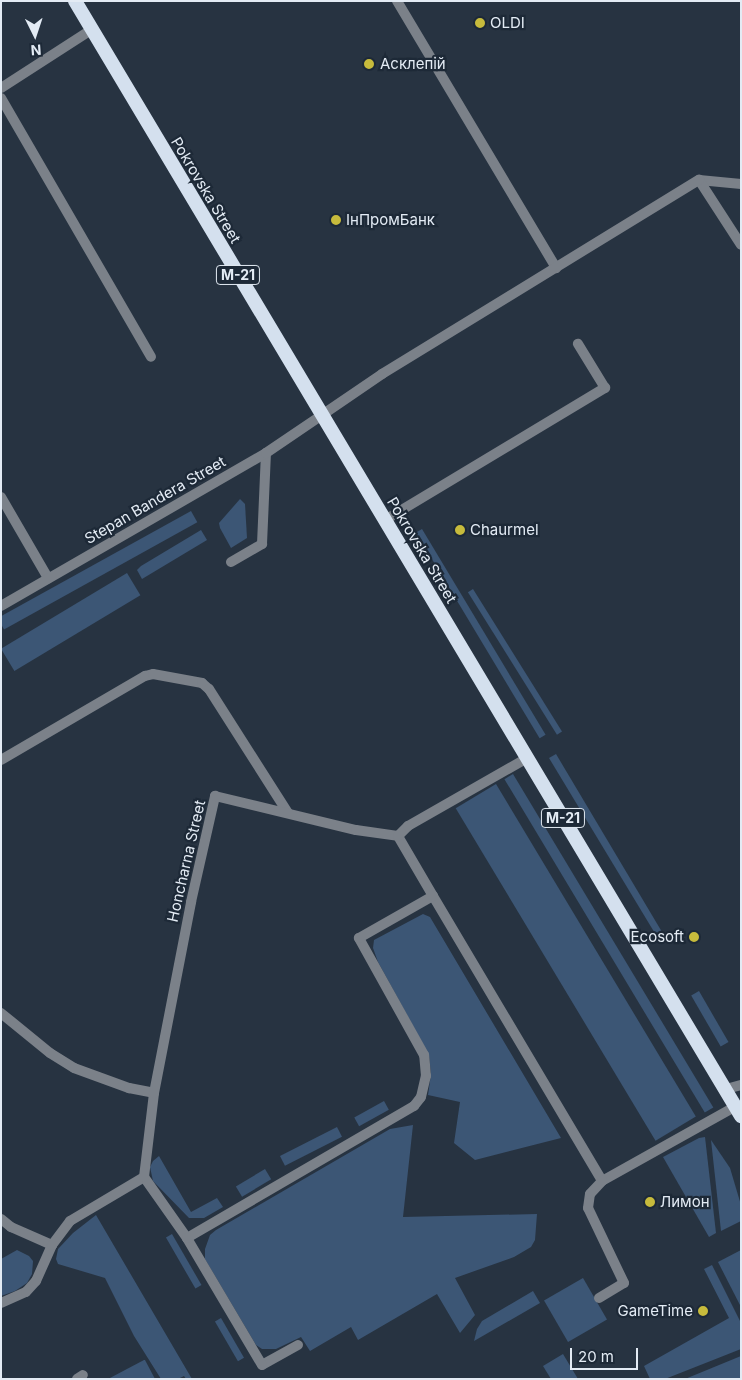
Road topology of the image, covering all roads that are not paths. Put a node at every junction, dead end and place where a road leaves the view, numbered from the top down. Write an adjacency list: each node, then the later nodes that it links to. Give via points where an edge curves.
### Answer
1 (74, 1): 3 (highway, Pokrovska Street / М-21)
2 (396, 1): 9 (street)
3 (92, 30): 4 (street); 12 (highway, Pokrovska Street / М-21)
4 (1, 88)
5 (1, 98): 11 (street)
6 (699, 180): 7 (street); 8 (street); 9 (street, Stepan Bandera Street)
7 (741, 184)
8 (741, 246)
9 (556, 268): 12 (street, Stepan Bandera Street, via 382,374)
10 (578, 344): 15 (street, via 605,388)
11 (151, 357)
12 (322, 415): 13 (street, Stepan Bandera Street); 15 (highway, Pokrovska Street / М-21)
13 (266, 453): 16 (street, via 262,544); 17 (street, Stepan Bandera Street)
14 (1, 497): 17 (street)
15 (385, 520): 19 (highway, Pokrovska Street / М-21)
16 (231, 562)
17 (48, 578): 18 (street, Stepan Bandera Street)
18 (1, 606)
19 (527, 758): 22 (street, via 408,826); 26 (highway, Pokrovska Street / М-21)
20 (1, 760): 21 (street, via 145,676 153,674 202,683 209,688)
21 (288, 813): 22 (street, Honcharna Street, via 356,830); 27 (street, Honcharna Street, via 215,796)
22 (398, 836): 23 (street)
23 (433, 896): 30 (street); 32 (street, via 358,938 424,1055 426,1076 421,1097 414,1106)
24 (1, 1013): 27 (street, via 74,1068)
25 (741, 1085): 26 (street)
26 (726, 1089): 28 (highway, Pokrovska Street / М-21)
27 (154, 1094): 29 (street, Honcharna Street)
28 (738, 1111): 30 (street)
29 (144, 1177): 32 (street); 33 (street, via 70,1221)
30 (602, 1181): 34 (street, via 590,1194 588,1208 624,1284)
31 (1, 1219): 33 (street, via 11,1227)
32 (187, 1238): 36 (street, via 262,1365)
33 (52, 1245): 35 (street, via 36,1281 26,1292)
34 (599, 1298)
35 (1, 1303)
36 (298, 1345)

